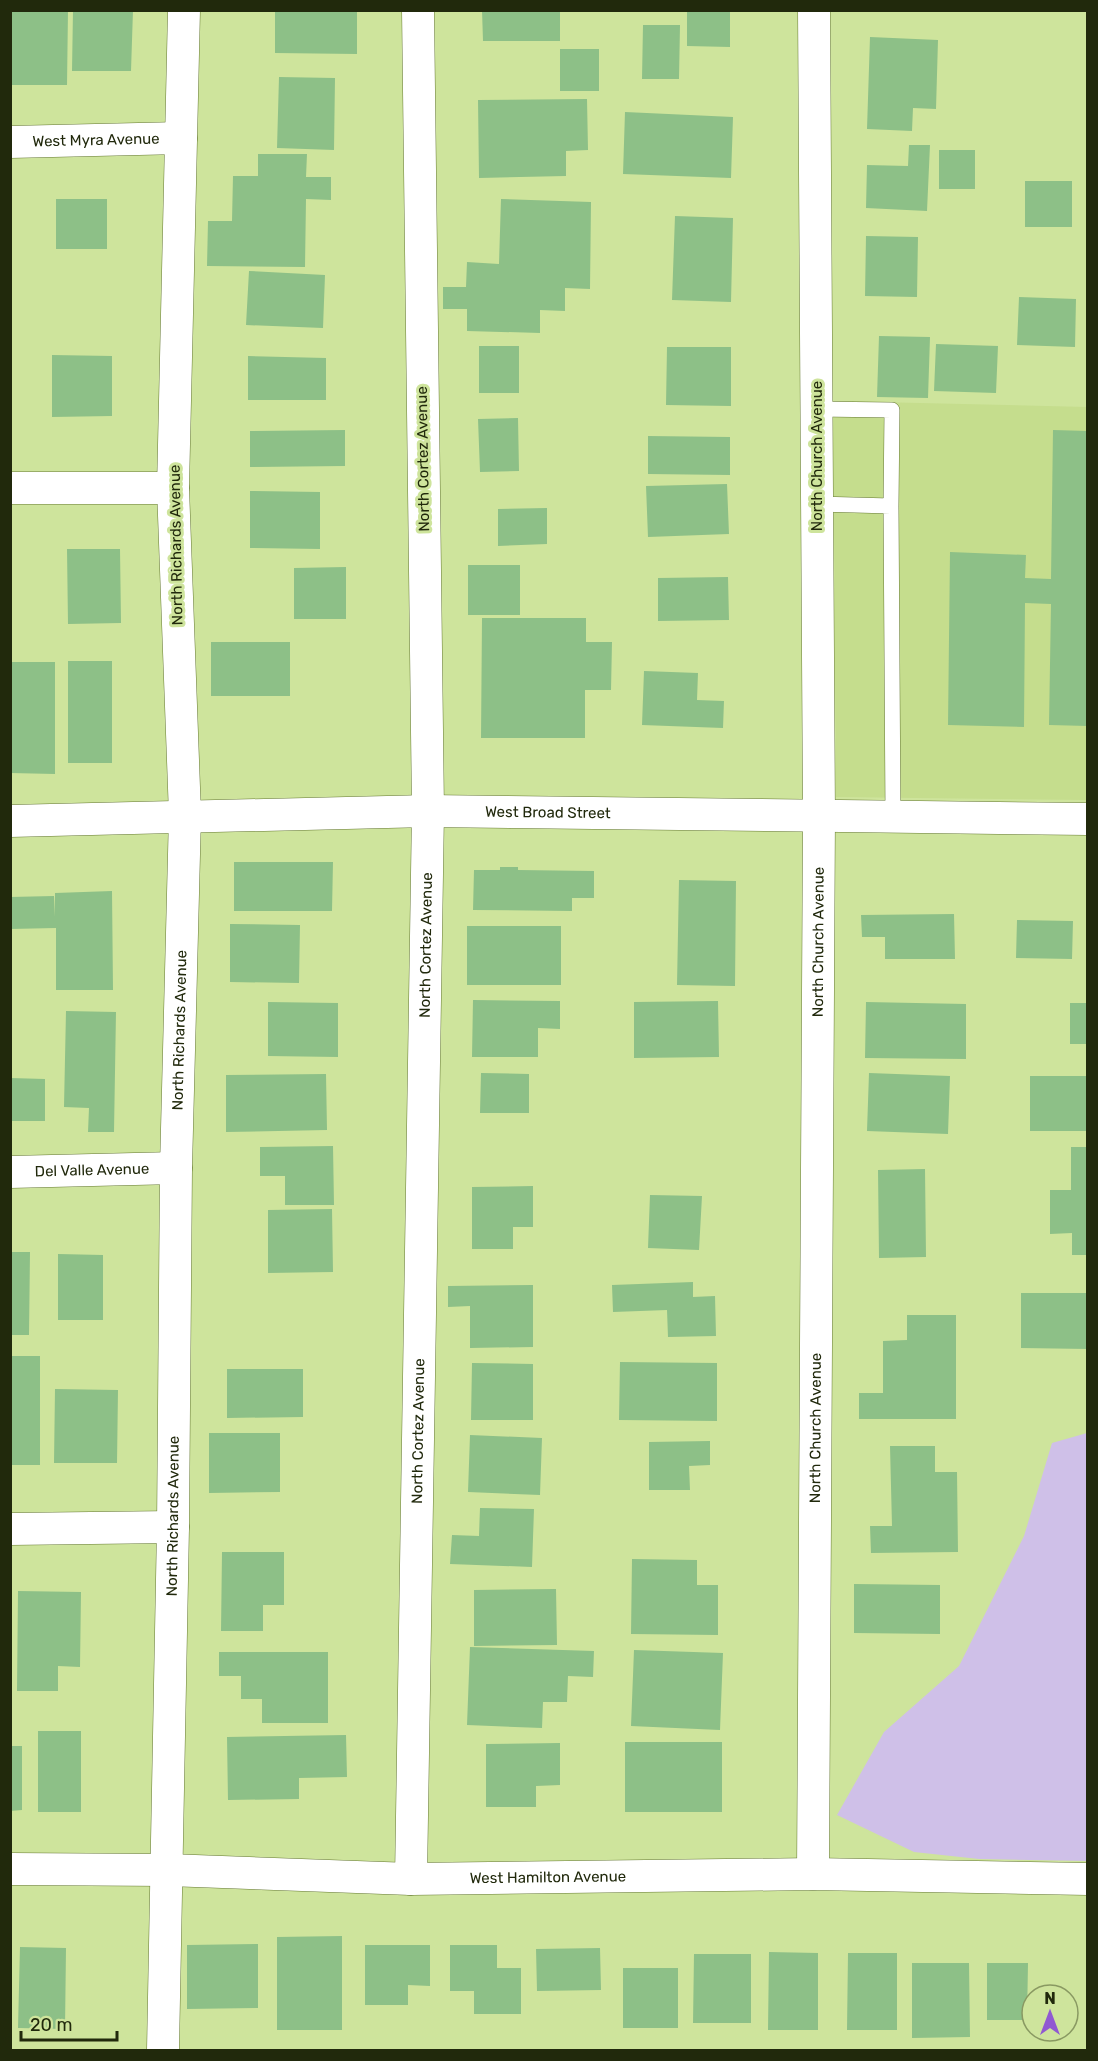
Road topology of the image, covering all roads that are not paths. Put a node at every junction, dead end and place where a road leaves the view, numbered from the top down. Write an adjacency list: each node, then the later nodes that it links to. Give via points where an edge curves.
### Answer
1 (184, 10): 4 (street, North Richards Avenue)
2 (418, 10): 11 (street, North Cortez Avenue)
3 (813, 10): 6 (street, North Church Avenue)
4 (181, 138): 5 (street, West Myra Avenue); 8 (street, North Richards Avenue)
5 (10, 142)
6 (816, 409): 9 (street, North Church Avenue); 10 (lane, via 892,410)
7 (10, 488): 8 (street)
8 (173, 488): 12 (street, North Richards Avenue)
9 (817, 504): 10 (lane); 13 (street, North Church Avenue)
10 (891, 506): 14 (lane)
11 (428, 811): 12 (street, West Broad Street); 13 (street, West Broad Street); 24 (street, North Cortez Avenue)
12 (184, 815): 16 (street, West Broad Street); 17 (street, North Richards Avenue)
13 (819, 816): 14 (street, West Broad Street); 23 (street, North Church Avenue)
14 (893, 817): 15 (street, West Broad Street)
15 (1088, 819)
16 (10, 820)
17 (176, 1168): 18 (street, Del Valle Avenue); 19 (street, North Richards Avenue)
18 (10, 1172)
19 (173, 1527): 20 (street); 22 (street, North Richards Avenue)
20 (10, 1528)
21 (10, 1869): 22 (street, West Hamilton Avenue)
22 (168, 1870): 24 (street, West Hamilton Avenue); 26 (street, North Richards Avenue)
23 (813, 1874): 24 (street, West Hamilton Avenue); 25 (street, West Hamilton Avenue)
24 (411, 1879)
25 (1088, 1879)
26 (163, 2050)

